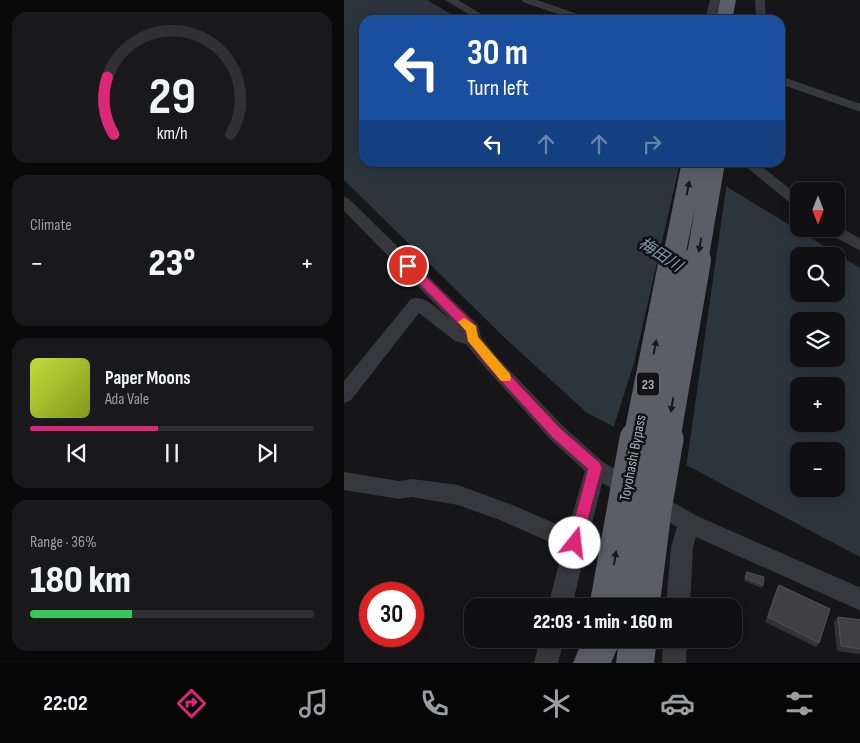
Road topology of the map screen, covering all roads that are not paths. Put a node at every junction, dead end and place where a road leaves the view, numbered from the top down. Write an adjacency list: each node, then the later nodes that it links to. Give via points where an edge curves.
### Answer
1 (450, 0): 6 (street)
2 (527, 0): 7 (street)
3 (714, 0): 8 (street)
4 (728, 0): 9 (highway)
5 (760, 0): 10 (street)
6 (477, 15)
7 (570, 15)
8 (711, 15)
9 (725, 15)
10 (761, 15)
11 (785, 82): 12 (street)
12 (860, 108)
13 (692, 167): 27 (highway, Toyohashi Bypass / 23, one-way to 13, bridge, via 625,498)
14 (713, 167): 28 (highway, Toyohashi Bypass / 23, one-way to 28, bridge, via 654,510)
15 (752, 167): 16 (street)
16 (790, 196)
17 (344, 202): 20 (street, via 472,330)
18 (845, 237): 19 (street)
19 (860, 246)
20 (472, 338): 21 (street, via 461,336 417,303); 22 (street, via 557,433)
21 (344, 395)
22 (596, 468): 24 (street); 25 (street)
23 (344, 481): 25 (street, via 458,495)
24 (689, 523): 29 (street, via 682,547); 30 (street)
25 (575, 543): 26 (street)
26 (562, 598)
27 (608, 598)
28 (643, 598)
29 (679, 598)
30 (860, 600)
31 (550, 648): 37 (street)
32 (598, 648): 38 (highway)
33 (601, 648): 39 (highway)
34 (638, 648): 40 (highway)
35 (641, 648): 41 (highway)
36 (675, 648): 42 (street)
37 (546, 663)
38 (592, 663)
39 (599, 663)
40 (636, 663)
41 (643, 663)
42 (674, 663)

